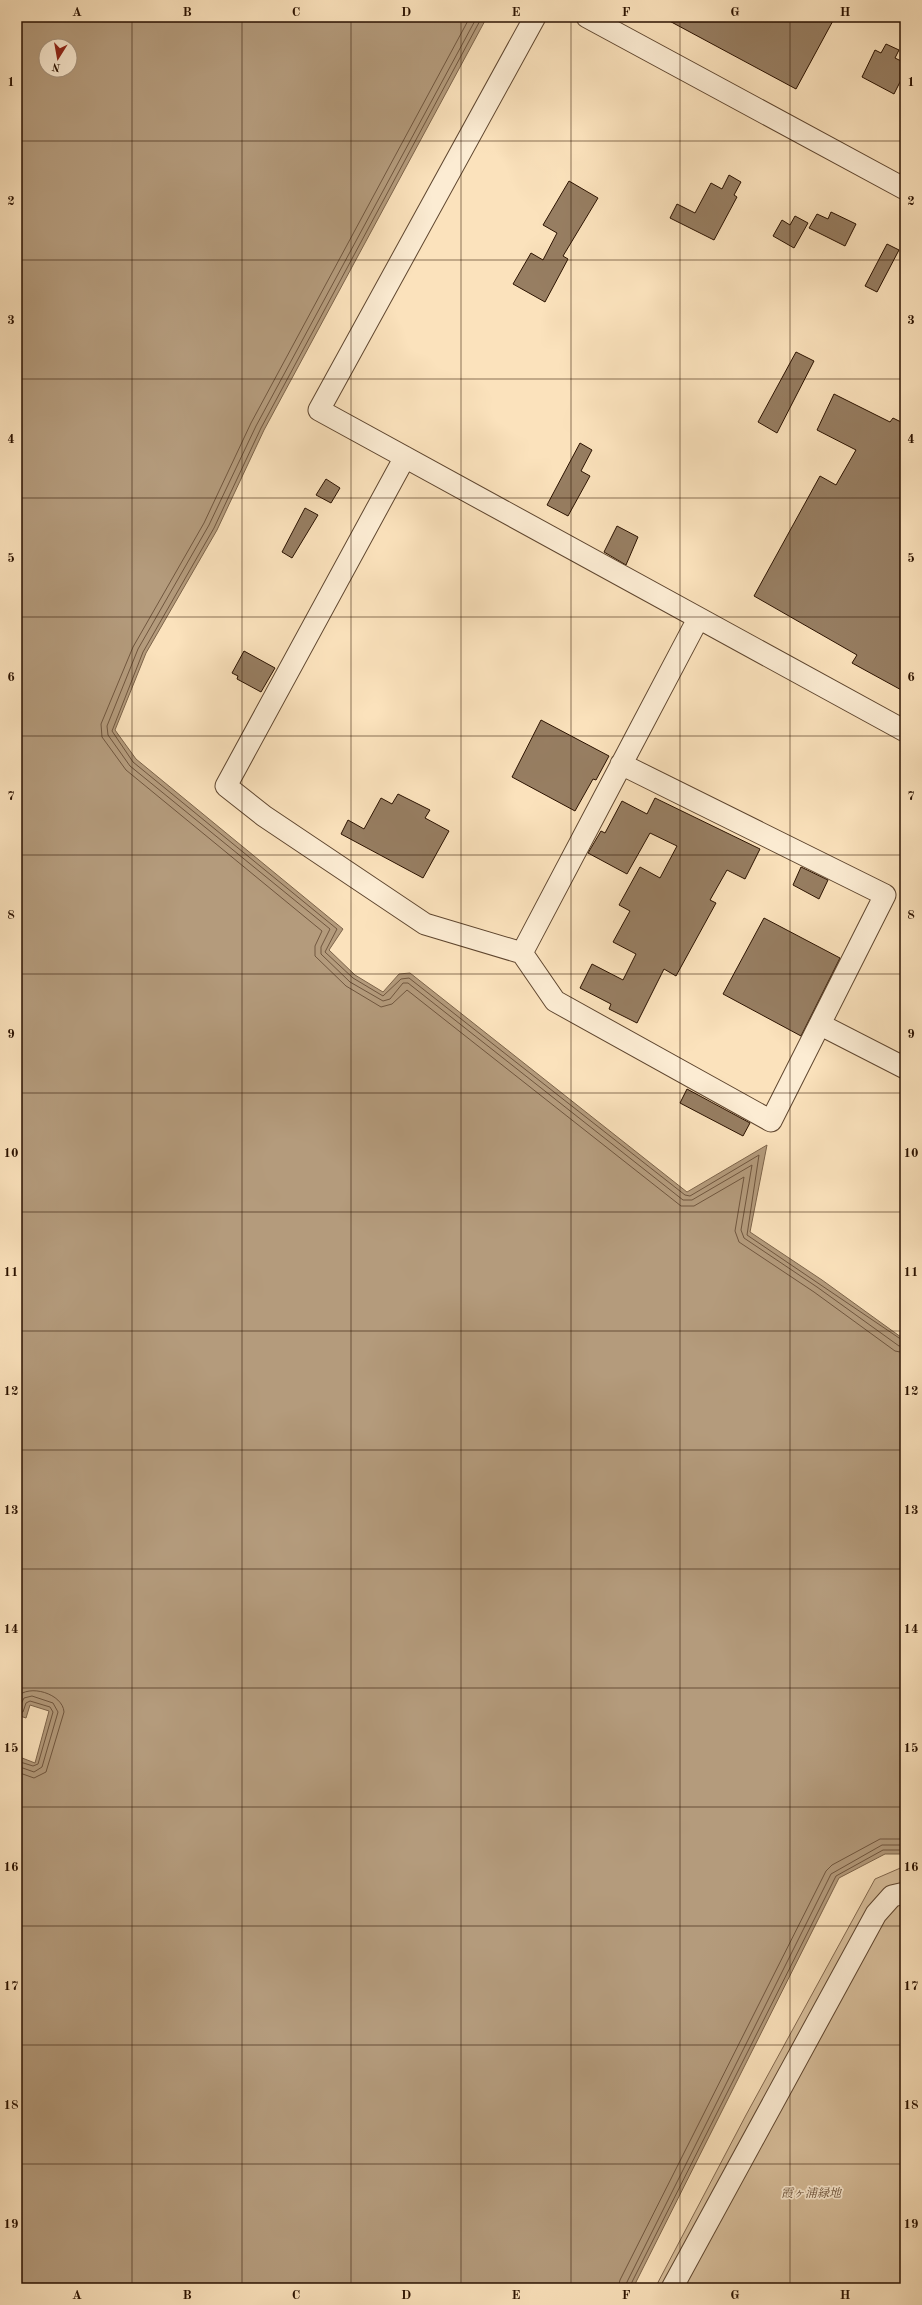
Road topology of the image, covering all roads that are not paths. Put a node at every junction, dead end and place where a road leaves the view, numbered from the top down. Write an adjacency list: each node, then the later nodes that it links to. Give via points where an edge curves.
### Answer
1 (535, 17): 4 (lane, via 319,410)
2 (587, 17): 3 (lane)
3 (905, 189)
4 (405, 458): 5 (lane); 8 (lane, via 226,786 264,816 424,924)
5 (698, 619): 6 (lane); 7 (lane)
6 (905, 731)
7 (621, 764): 8 (lane); 9 (lane, via 885,894)
8 (522, 953): 9 (lane, via 555,1002 771,1121)
9 (821, 1025): 10 (lane)
10 (905, 1068)
11 (905, 1893): 12 (lane, via 892,1896 876,1914)
12 (672, 2288)

